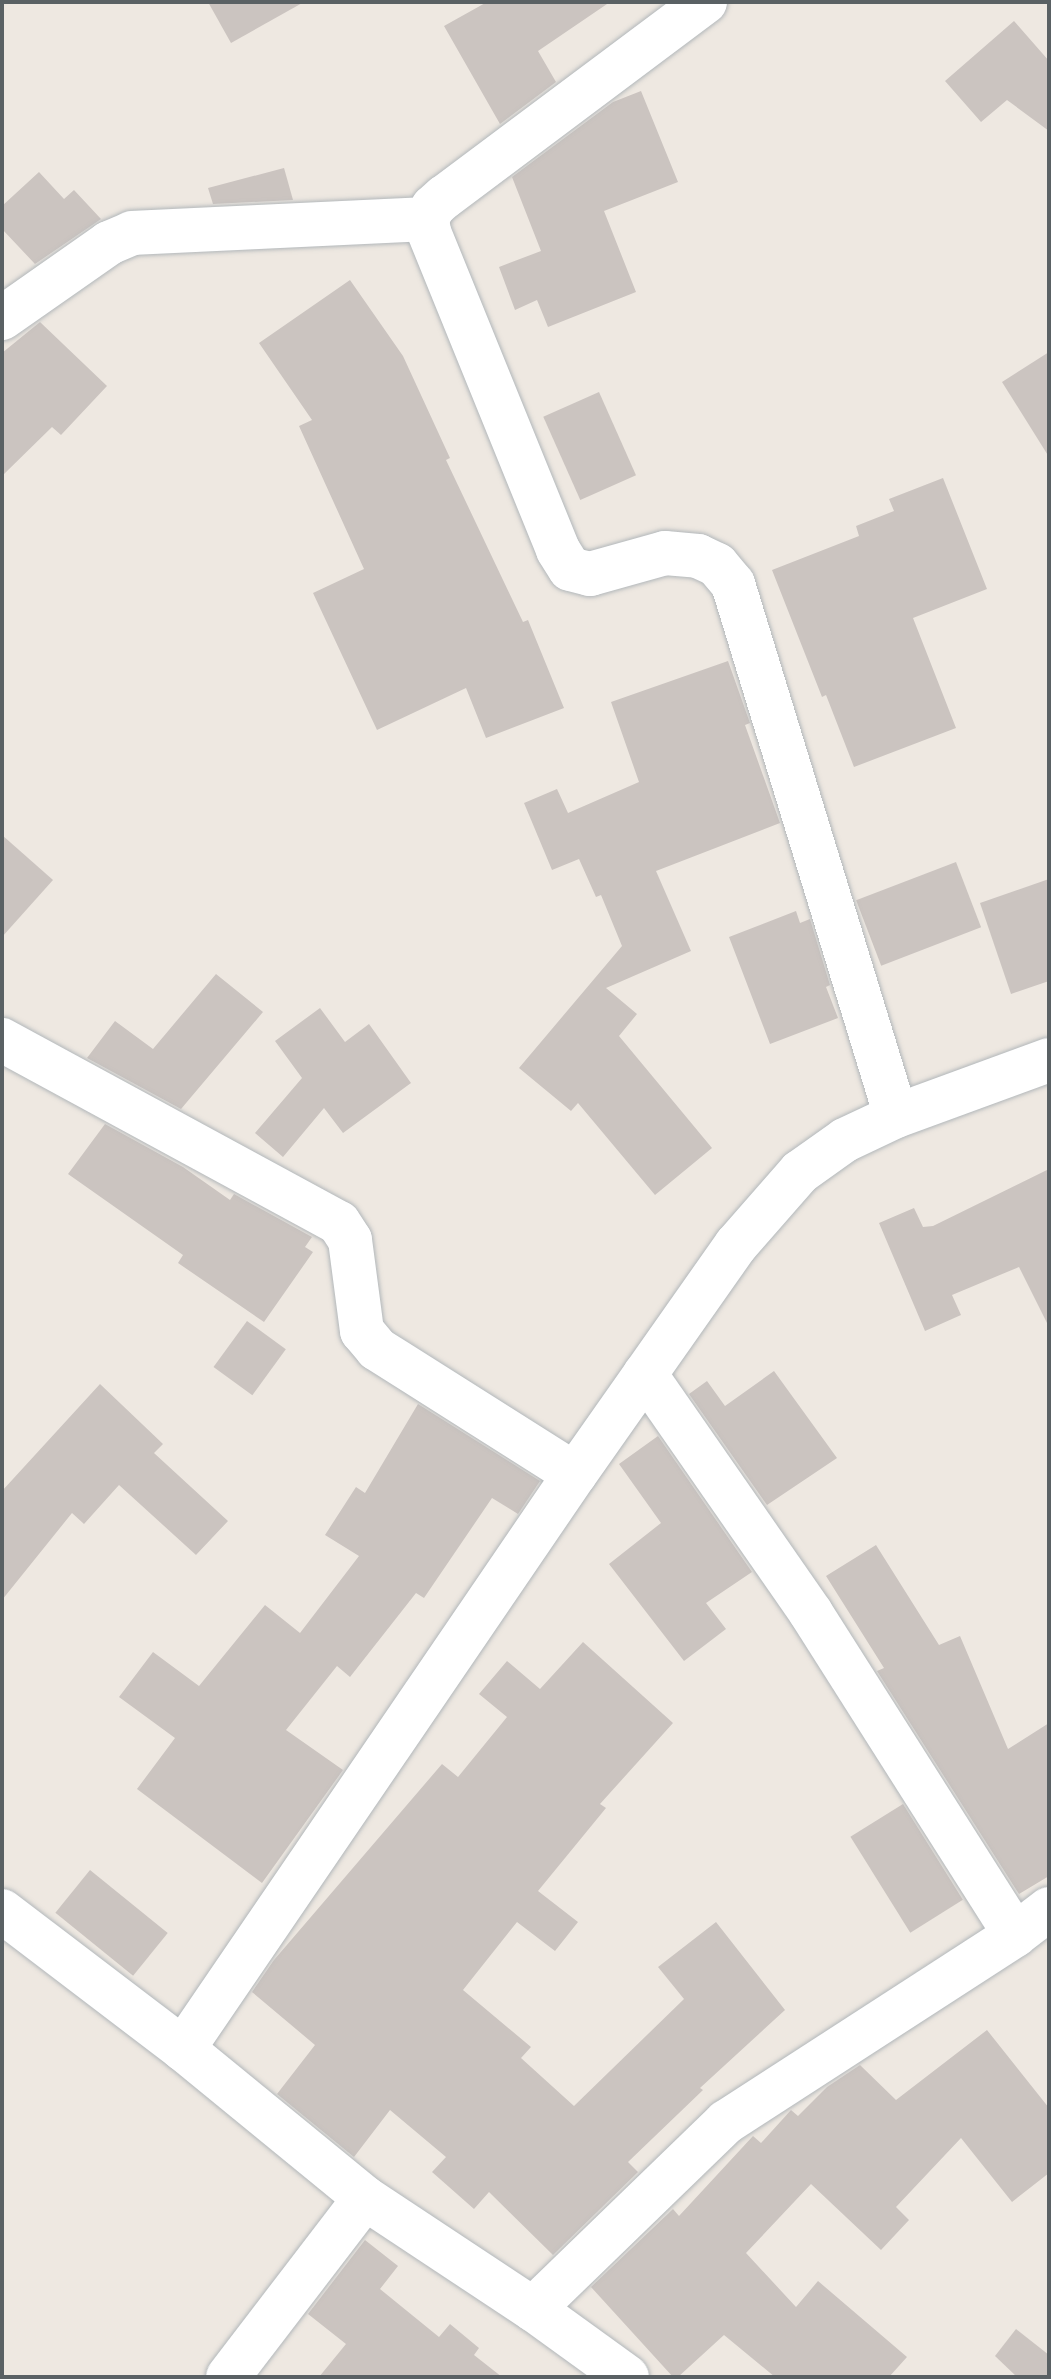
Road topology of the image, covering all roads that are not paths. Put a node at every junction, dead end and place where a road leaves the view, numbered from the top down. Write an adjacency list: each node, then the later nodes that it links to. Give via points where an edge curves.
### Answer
1 (705, 2): 2 (street, via 444,197)
2 (427, 219): 3 (street, via 132,233 109,243); 6 (street, via 546,521 570,569 590,574 665,553 698,556 717,565 733,584)
3 (2, 318)
4 (2, 1040): 8 (street, via 339,1223 350,1240 362,1331 377,1349)
5 (1049, 1060): 6 (street)
6 (896, 1116): 7 (street, via 845,1140 800,1172 736,1245)
7 (645, 1374): 8 (street); 10 (street)
8 (575, 1474): 11 (street)
9 (2, 1911): 11 (street)
10 (1032, 1922): 13 (street, via 726,2122)
11 (183, 2049): 12 (street)
12 (365, 2198): 13 (street); 14 (street)
13 (533, 2309): 15 (street)
14 (228, 2377)
15 (627, 2377)

